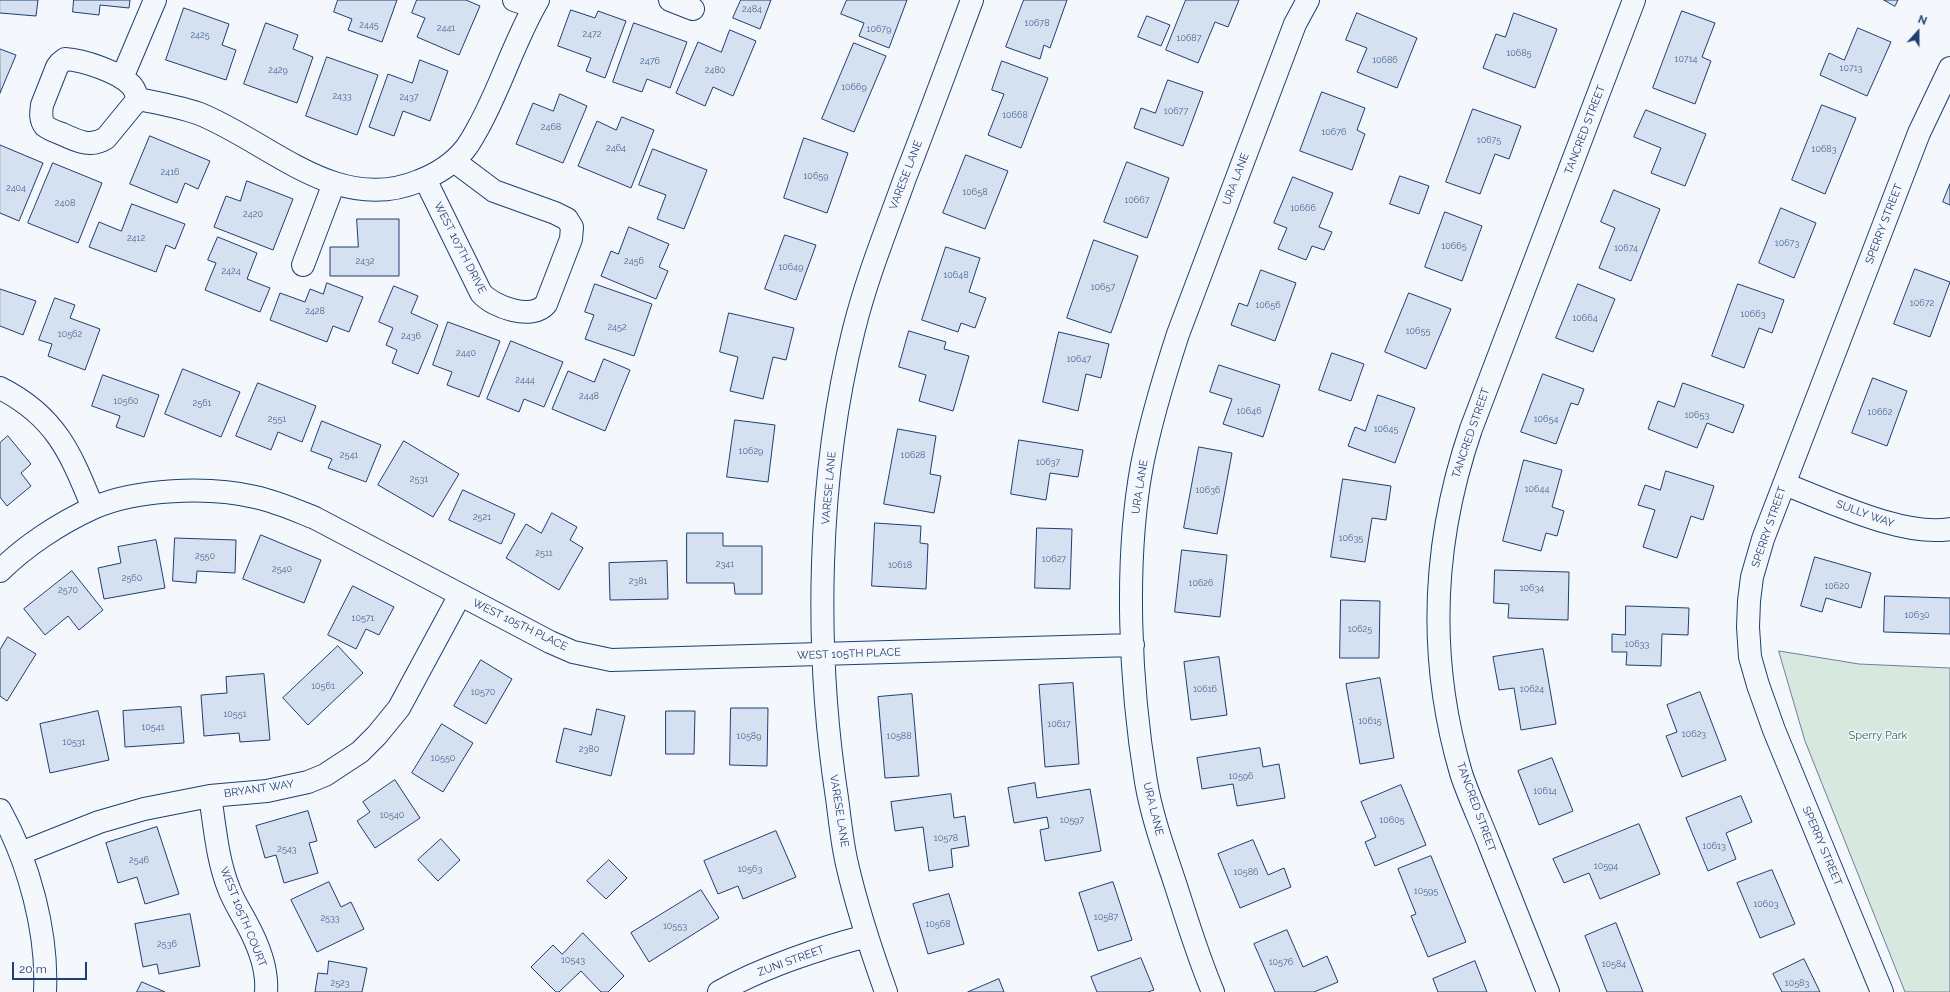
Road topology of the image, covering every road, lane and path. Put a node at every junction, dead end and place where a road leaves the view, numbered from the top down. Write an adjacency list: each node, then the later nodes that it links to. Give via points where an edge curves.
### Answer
1 (155, 0): 9 (street)
2 (670, 0): 7 (street)
3 (972, 0): 22 (street, VARESE LANE, via 873,265 854,330 828,479)
4 (1308, 0): 21 (street, URA LANE, via 1295,24 1178,334 1161,386 1142,465 1135,519 1132,581)
5 (1634, 0): 32 (street, TANCRED STREET, via 1471,429 1447,512 1440,562 1439,653 1447,716 1462,774)
6 (529, 2): 11 (street, via 488,111 466,148)
7 (693, 9)
8 (1950, 68): 16 (street, SPERRY STREET, via 1919,133)
9 (122, 78): 10 (street, via 131,85); 10 (street, via 84,62 65,59 57,67 42,105 42,122 50,129 81,142 97,142 106,138)
10 (138, 99): 13 (street, via 169,104 200,114 290,163)
11 (454, 161): 12 (street); 12 (street, WEST 107TH DRIVE, via 494,191 555,213 567,219 572,227 571,239 546,304 539,311 526,313 490,301 481,293)
12 (426, 179): 13 (street, via 411,185 364,191)
13 (334, 183): 14 (street)
14 (303, 265)
15 (0, 388): 17 (street, via 14,395 37,413 60,438 74,461)
16 (1784, 484): 18 (street, SULLY WAY, via 1900,526 1926,531); 33 (street, SPERRY STREET, via 1752,577 1748,627 1750,657 1774,730)
17 (93, 508): 19 (street, WEST 105TH PLACE, via 59,527 14,558); 20 (street, WEST 105TH PLACE, via 119,500 163,492 232,493 255,497 281,504 314,518)
18 (1950, 529)
19 (0, 571)
20 (460, 595): 22 (street, WEST 105TH PLACE, via 573,652 611,660); 23 (street, BRYANT WAY, via 399,708 360,752 325,775 308,782 267,791)
21 (1133, 645): 22 (street, WEST 105TH PLACE); 31 (street, URA LANE, via 1146,783 1158,832)
22 (823, 654): 26 (street, VARESE LANE, via 828,744 846,861)
23 (210, 796): 25 (street, BRYANT WAY, via 144,809 99,822); 28 (street, WEST 105TH COURT, via 219,858 229,890 262,960)
24 (0, 810): 25 (street)
25 (20, 853): 27 (street, via 34,901 42,942 46,972)
26 (866, 936): 29 (street, ZUNI STREET, via 838,943 741,979); 30 (street, VARESE LANE)
27 (45, 992)
28 (266, 992)
29 (719, 992)
30 (886, 992)
31 (1213, 992)
32 (1548, 992)
33 (1882, 992)

